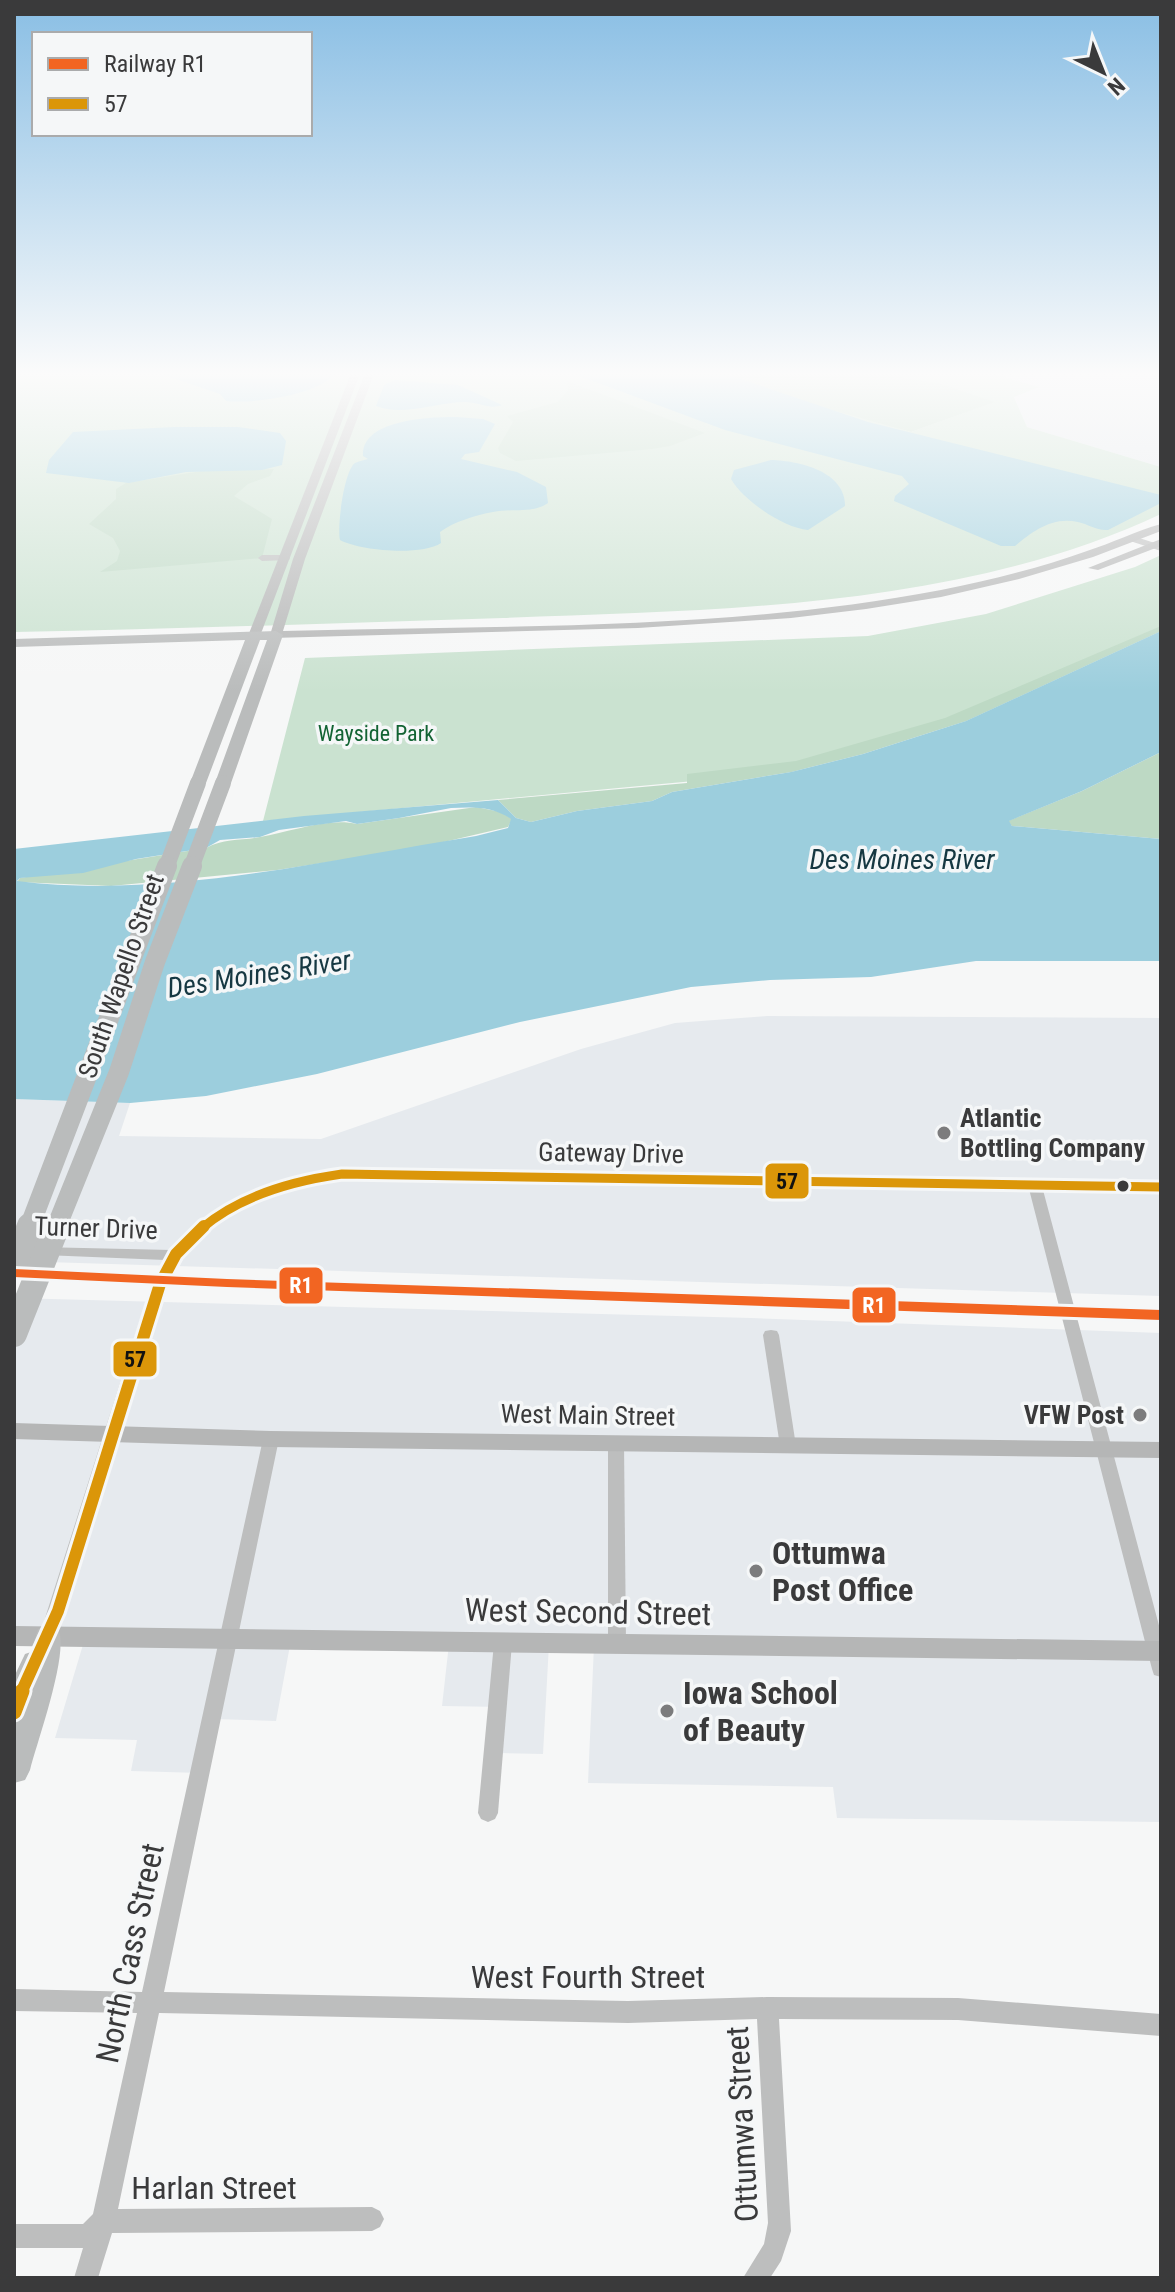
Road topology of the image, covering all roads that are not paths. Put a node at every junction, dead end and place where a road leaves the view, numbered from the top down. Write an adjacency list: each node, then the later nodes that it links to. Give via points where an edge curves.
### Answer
1 (316, 478): 7 (main road)
2 (330, 478): 10 (main road)
3 (1161, 527): 4 (main road)
4 (1133, 539): 5 (street); 10 (main road, via 987,585 801,616)
5 (1158, 545): 8 (main road)
6 (262, 558): 7 (street)
7 (286, 558): 11 (main road)
8 (1084, 571)
9 (1035, 585): 10 (main road, via 952,604 789,627 631,636)
10 (275, 641): 11 (highway); 19 (highway, South Wapello Street, bridge, via 159,949 119,1072)
11 (251, 642): 12 (highway); 13 (highway); 18 (highway, South Wapello Street, bridge)
12 (14, 643)
13 (14, 653)
14 (1035, 1185): 15 (street, Gateway Drive); 17 (street, Gateway Drive, via 342,1174 260,1193 213,1218); 26 (street)
15 (1161, 1187)
16 (14, 1248): 17 (street, Turner Drive)
17 (175, 1255): 22 (street, Gateway Drive, via 159,1287)
18 (14, 1267)
19 (14, 1334)
20 (771, 1335): 25 (street)
21 (14, 1431): 22 (main road, West Main Street)
22 (112, 1432): 23 (main road, West Main Street); 29 (street, Gateway Drive)
23 (271, 1439): 24 (main road, West Main Street); 30 (street, North Cass Street)
24 (616, 1443): 25 (main road, West Main Street); 32 (street)
25 (788, 1446): 26 (main road, West Main Street)
26 (1103, 1450): 27 (main road, West Main Street); 33 (street)
27 (1161, 1450)
28 (14, 1636): 29 (main road, West Second Street)
29 (48, 1637): 30 (main road, West Second Street); 34 (highway); 35 (highway)
30 (230, 1639): 31 (main road, West Second Street); 38 (street, North Cass Street)
31 (503, 1643): 32 (main road, West Second Street); 36 (street)
32 (617, 1644): 33 (main road, West Second Street)
33 (1160, 1657)
34 (14, 1712)
35 (14, 1770)
36 (488, 1813)
37 (14, 2000): 38 (street, West Fourth Street)
38 (152, 2003): 39 (street, West Fourth Street, via 628,2012); 42 (street, North Cass Street)
39 (767, 2008): 40 (street, West Fourth Street, via 958,2009); 45 (street, Ottumwa Street, via 780,2223 771,2258)
40 (1161, 2025)
41 (372, 2219): 42 (street, Harlan Street)
42 (104, 2221): 43 (street, Harlan Street, via 87,2236); 44 (street, North Cass Street)
43 (14, 2236)
44 (86, 2278)
45 (755, 2278)

